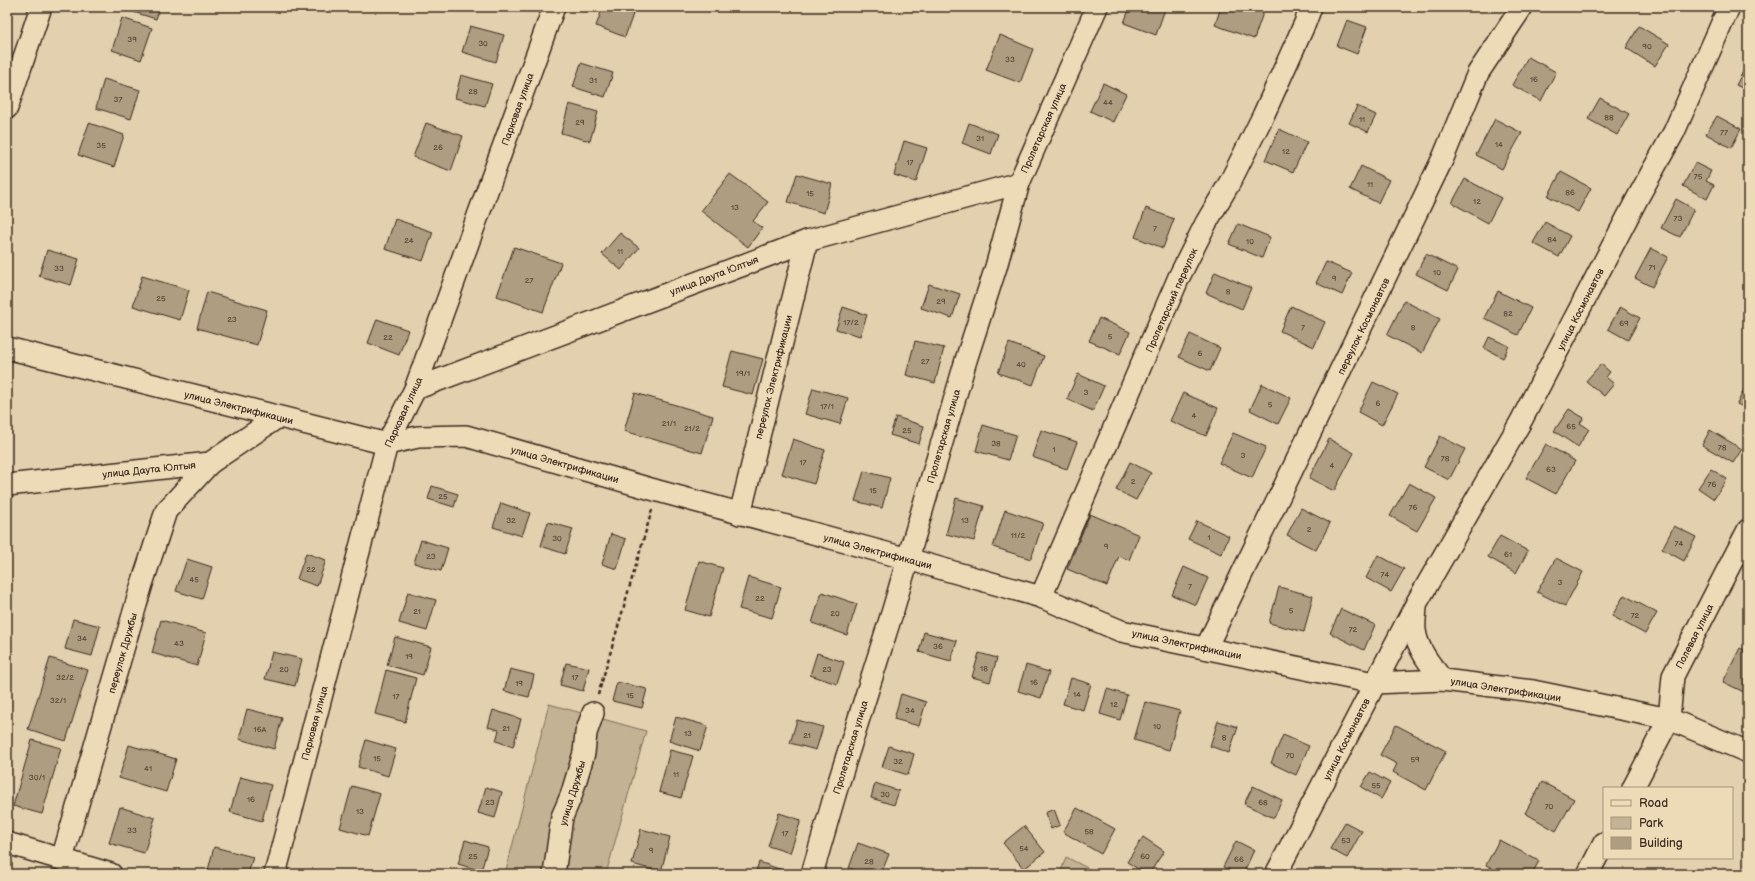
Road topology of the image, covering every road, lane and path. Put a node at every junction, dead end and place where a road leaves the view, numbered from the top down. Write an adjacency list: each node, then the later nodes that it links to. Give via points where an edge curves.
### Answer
1 (41, 7): 7 (street)
2 (554, 7): 11 (street, Парковая улица)
3 (1097, 7): 8 (street, Пролетарская улица)
4 (1311, 7): 20 (street, Пролетарский переулок, via 1263,116 1179,277)
5 (1522, 7): 22 (street, переулок Космонавтов, via 1478,73 1443,158)
6 (1729, 7): 21 (street, улица Космонавтов, via 1674,132 1520,423)
7 (7, 108)
8 (1019, 183): 9 (street, улица Даута Юлтыя); 19 (street, Пролетарская улица)
9 (807, 241): 11 (street, улица Даута Юлтыя); 17 (street, переулок Электрификации)
10 (7, 348): 12 (street, улица Электрификации)
11 (415, 389): 13 (street, Парковая улица)
12 (278, 417): 13 (street, улица Электрификации); 14 (street, улица Даута Юлтыя)
13 (387, 444): 16 (street, улица Электрификации, via 418,438 466,436); 33 (street, Парковая улица)
14 (210, 463): 15 (street, улица Даута Юлтыя); 31 (street, переулок Дружбы, via 166,511 142,584)
15 (7, 485)
16 (658, 491): 17 (street, улица Электрификации); 25 (path)
17 (740, 514): 19 (street, улица Электрификации)
18 (1748, 530): 26 (street, Полевая улица, via 1673,676)
19 (908, 558): 20 (street, улица Электрификации); 35 (street, Пролетарская улица)
20 (1040, 597): 22 (street, улица Электрификации, via 1121,630)
21 (1416, 604): 23 (street, улица Космонавтов, via 1415,631 1420,648 1430,666); 24 (street, улица Космонавтов)
22 (1206, 648): 24 (street, улица Электрификации)
23 (1443, 680): 24 (street, улица Электрификации); 26 (street, улица Электрификации, via 1533,691)
24 (1374, 683): 36 (street, улица Космонавтов)
25 (593, 713): 34 (street, улица Дружбы, via 586,733 584,754 562,817)
26 (1669, 719): 27 (street, улица Электрификации); 28 (street, Полевая улица)
27 (1748, 752)
28 (1634, 787)
29 (7, 843): 31 (street)
30 (1603, 845): 37 (street)
31 (62, 859): 32 (street)
32 (111, 874)
33 (275, 874)
34 (554, 874)
35 (812, 874)
36 (1276, 874)
37 (1588, 874)

